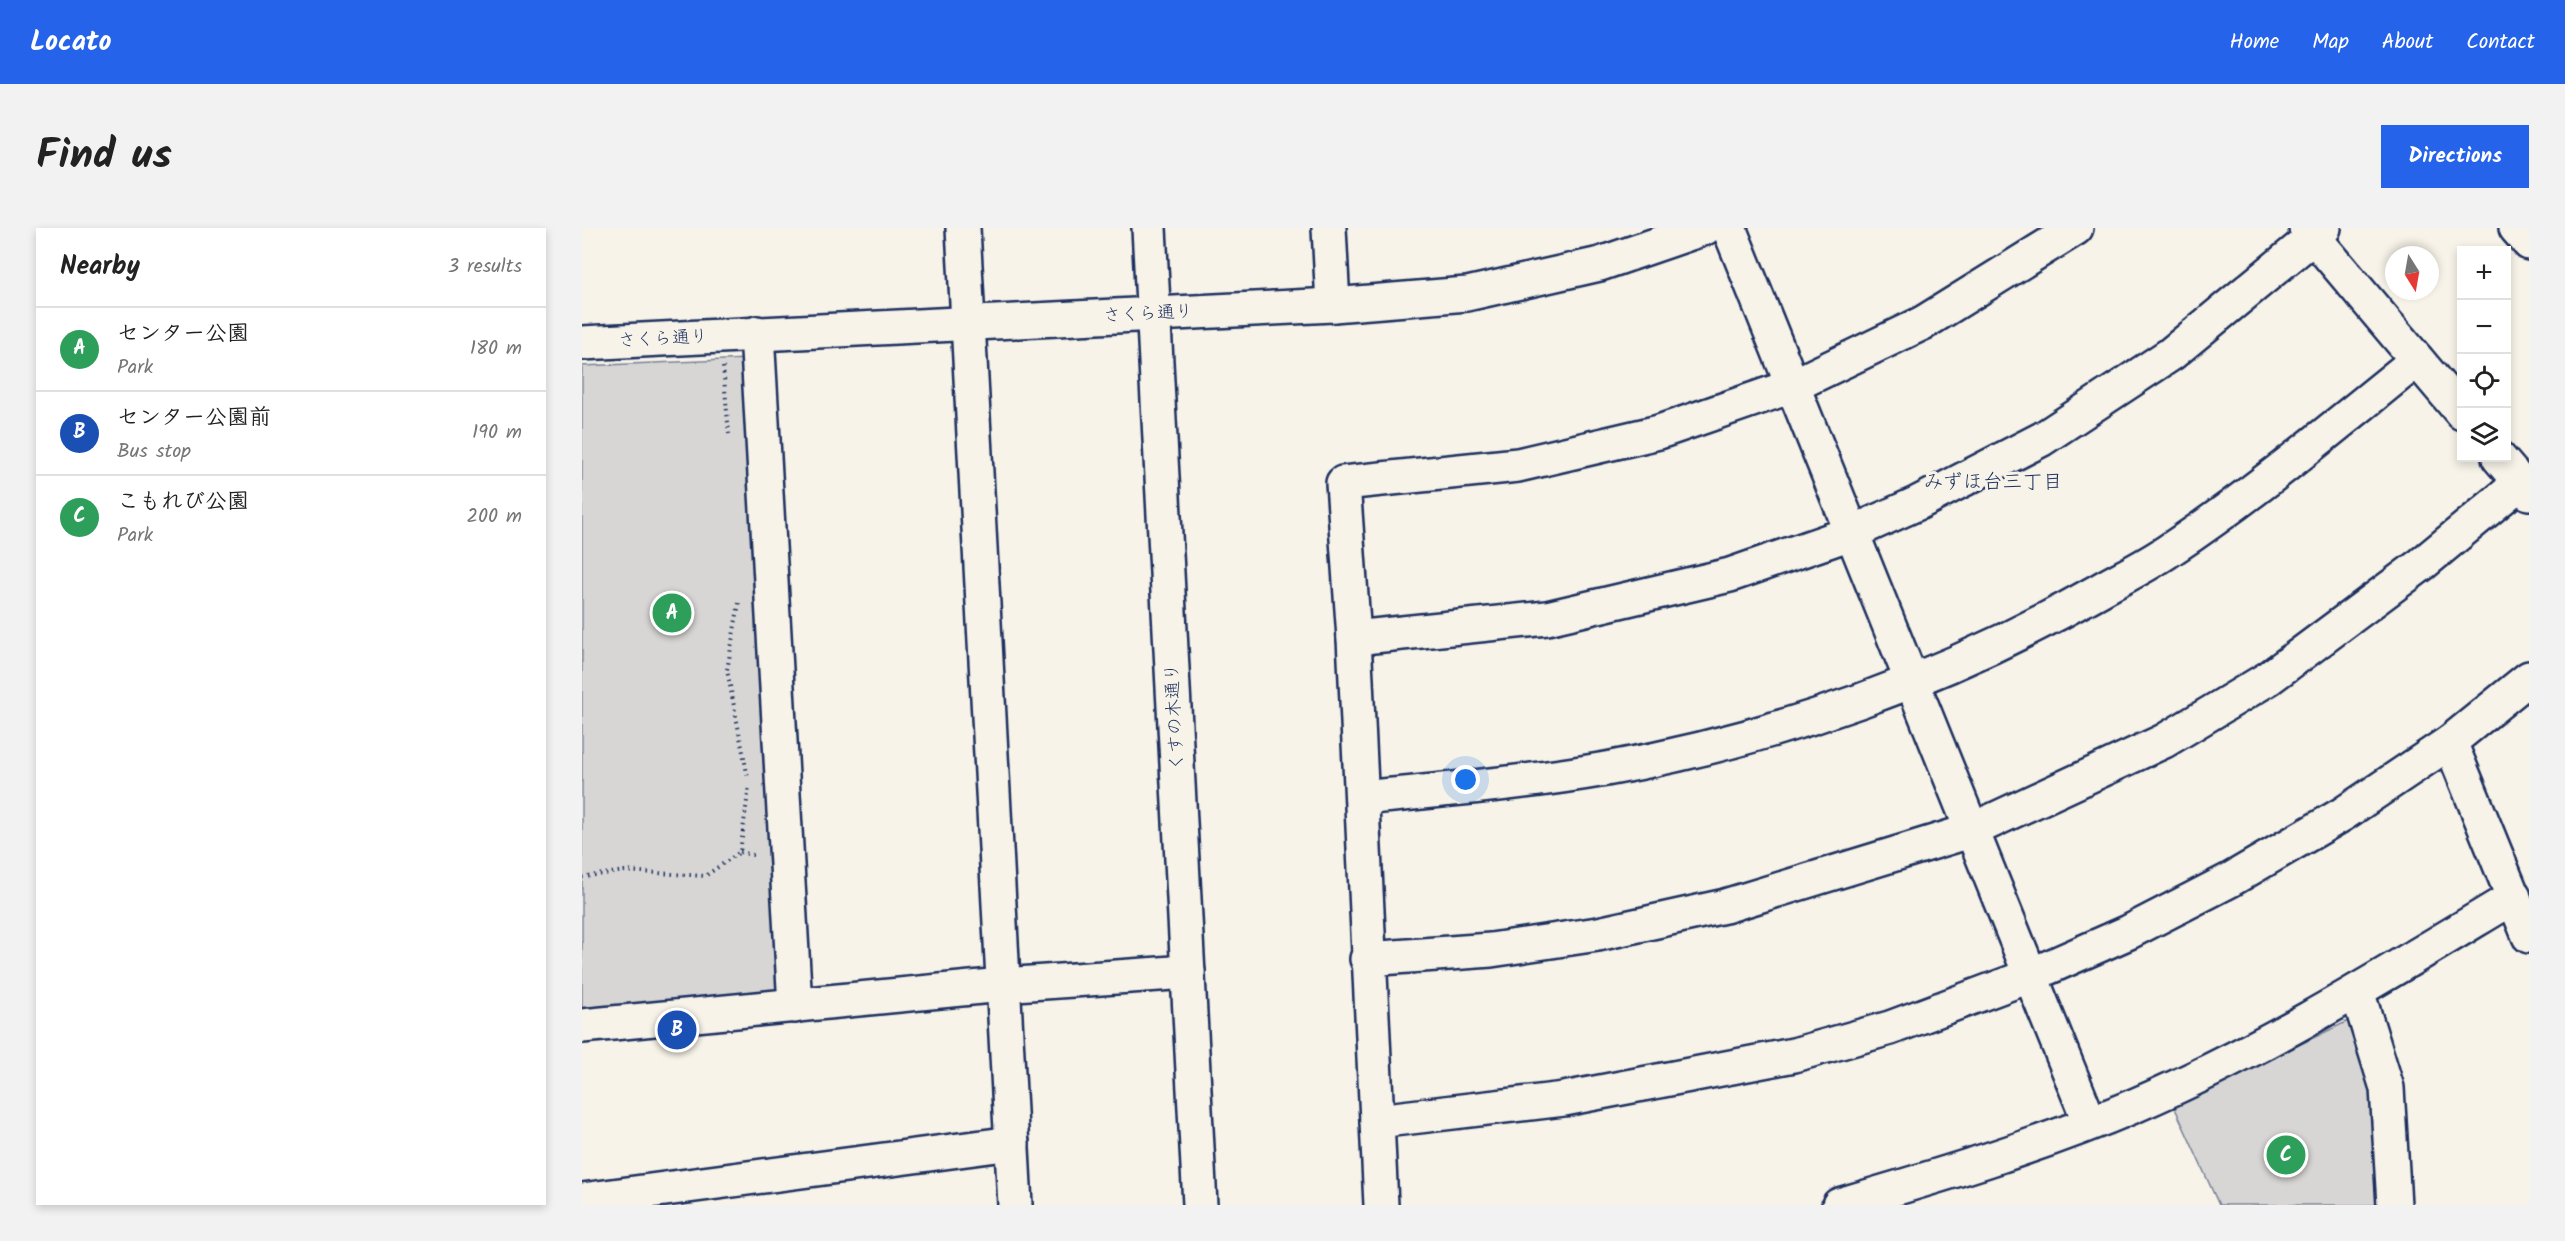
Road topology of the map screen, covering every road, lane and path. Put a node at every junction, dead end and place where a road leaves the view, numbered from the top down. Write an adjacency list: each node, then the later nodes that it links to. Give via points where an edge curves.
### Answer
1 (963, 228): 12 (street)
2 (1149, 228): 11 (street, くすの木通り)
3 (1329, 228): 10 (street)
4 (1705, 228): 10 (street, さくら通り, via 1600,264 1467,294)
5 (1729, 228): 17 (street)
6 (2076, 228): 17 (street, via 1923,323)
7 (2516, 228): 9 (street)
8 (2315, 231): 16 (street); 22 (street, via 2171,354 2042,439)
9 (2529, 243)
10 (1333, 305): 11 (street, さくら通り)
11 (1154, 312): 12 (street, さくら通り); 34 (street, くすの木通り)
12 (968, 322): 13 (street, さくら通り); 36 (street)
13 (757, 333): 14 (street, さくら通り); 38 (street)
14 (582, 343)
15 (722, 360): 19 (path)
16 (2417, 360): 18 (street); 26 (street, via 2249,495 2168,551 1993,647)
17 (1792, 386): 22 (street); 24 (street, via 1659,432 1518,465 1343,483)
18 (2458, 408)
19 (729, 439)
20 (2502, 462): 21 (street)
21 (2525, 488): 29 (street, via 2269,678 2164,741)
22 (1851, 533): 24 (street, via 1730,575 1547,618); 26 (street)
23 (739, 599): 30 (path, via 727,670 749,784 740,852 705,876 625,871)
24 (1354, 638): 28 (street)
25 (2529, 678): 27 (street)
26 (1910, 681): 28 (street, via 1799,721 1608,768 1508,784); 29 (street)
27 (2450, 742): 31 (street); 35 (street, via 2343,814 2230,880 2129,932)
28 (1362, 798): 33 (street)
29 (1970, 831): 33 (street, via 1725,906 1610,931 1491,950); 35 (street)
30 (582, 877)
31 (2514, 897): 32 (street); 37 (street)
32 (2529, 936)
33 (1367, 959): 40 (street)
34 (1188, 972): 36 (street); 45 (street, くすの木通り)
35 (2029, 976): 40 (street, via 1890,1028 1794,1055 1564,1099); 41 (street)
36 (1002, 985): 38 (street); 42 (street)
37 (2357, 991): 41 (street, via 2250,1050); 48 (street, via 2387,1088)
38 (795, 1006): 39 (street)
39 (582, 1026)
40 (1377, 1121): 46 (street)
41 (2090, 1123): 47 (street, via 1982,1163)
42 (1012, 1143): 43 (street); 44 (street)
43 (582, 1200)
44 (1015, 1205)
45 (1200, 1205)
46 (1380, 1205)
47 (1839, 1205)
48 (2394, 1205)

